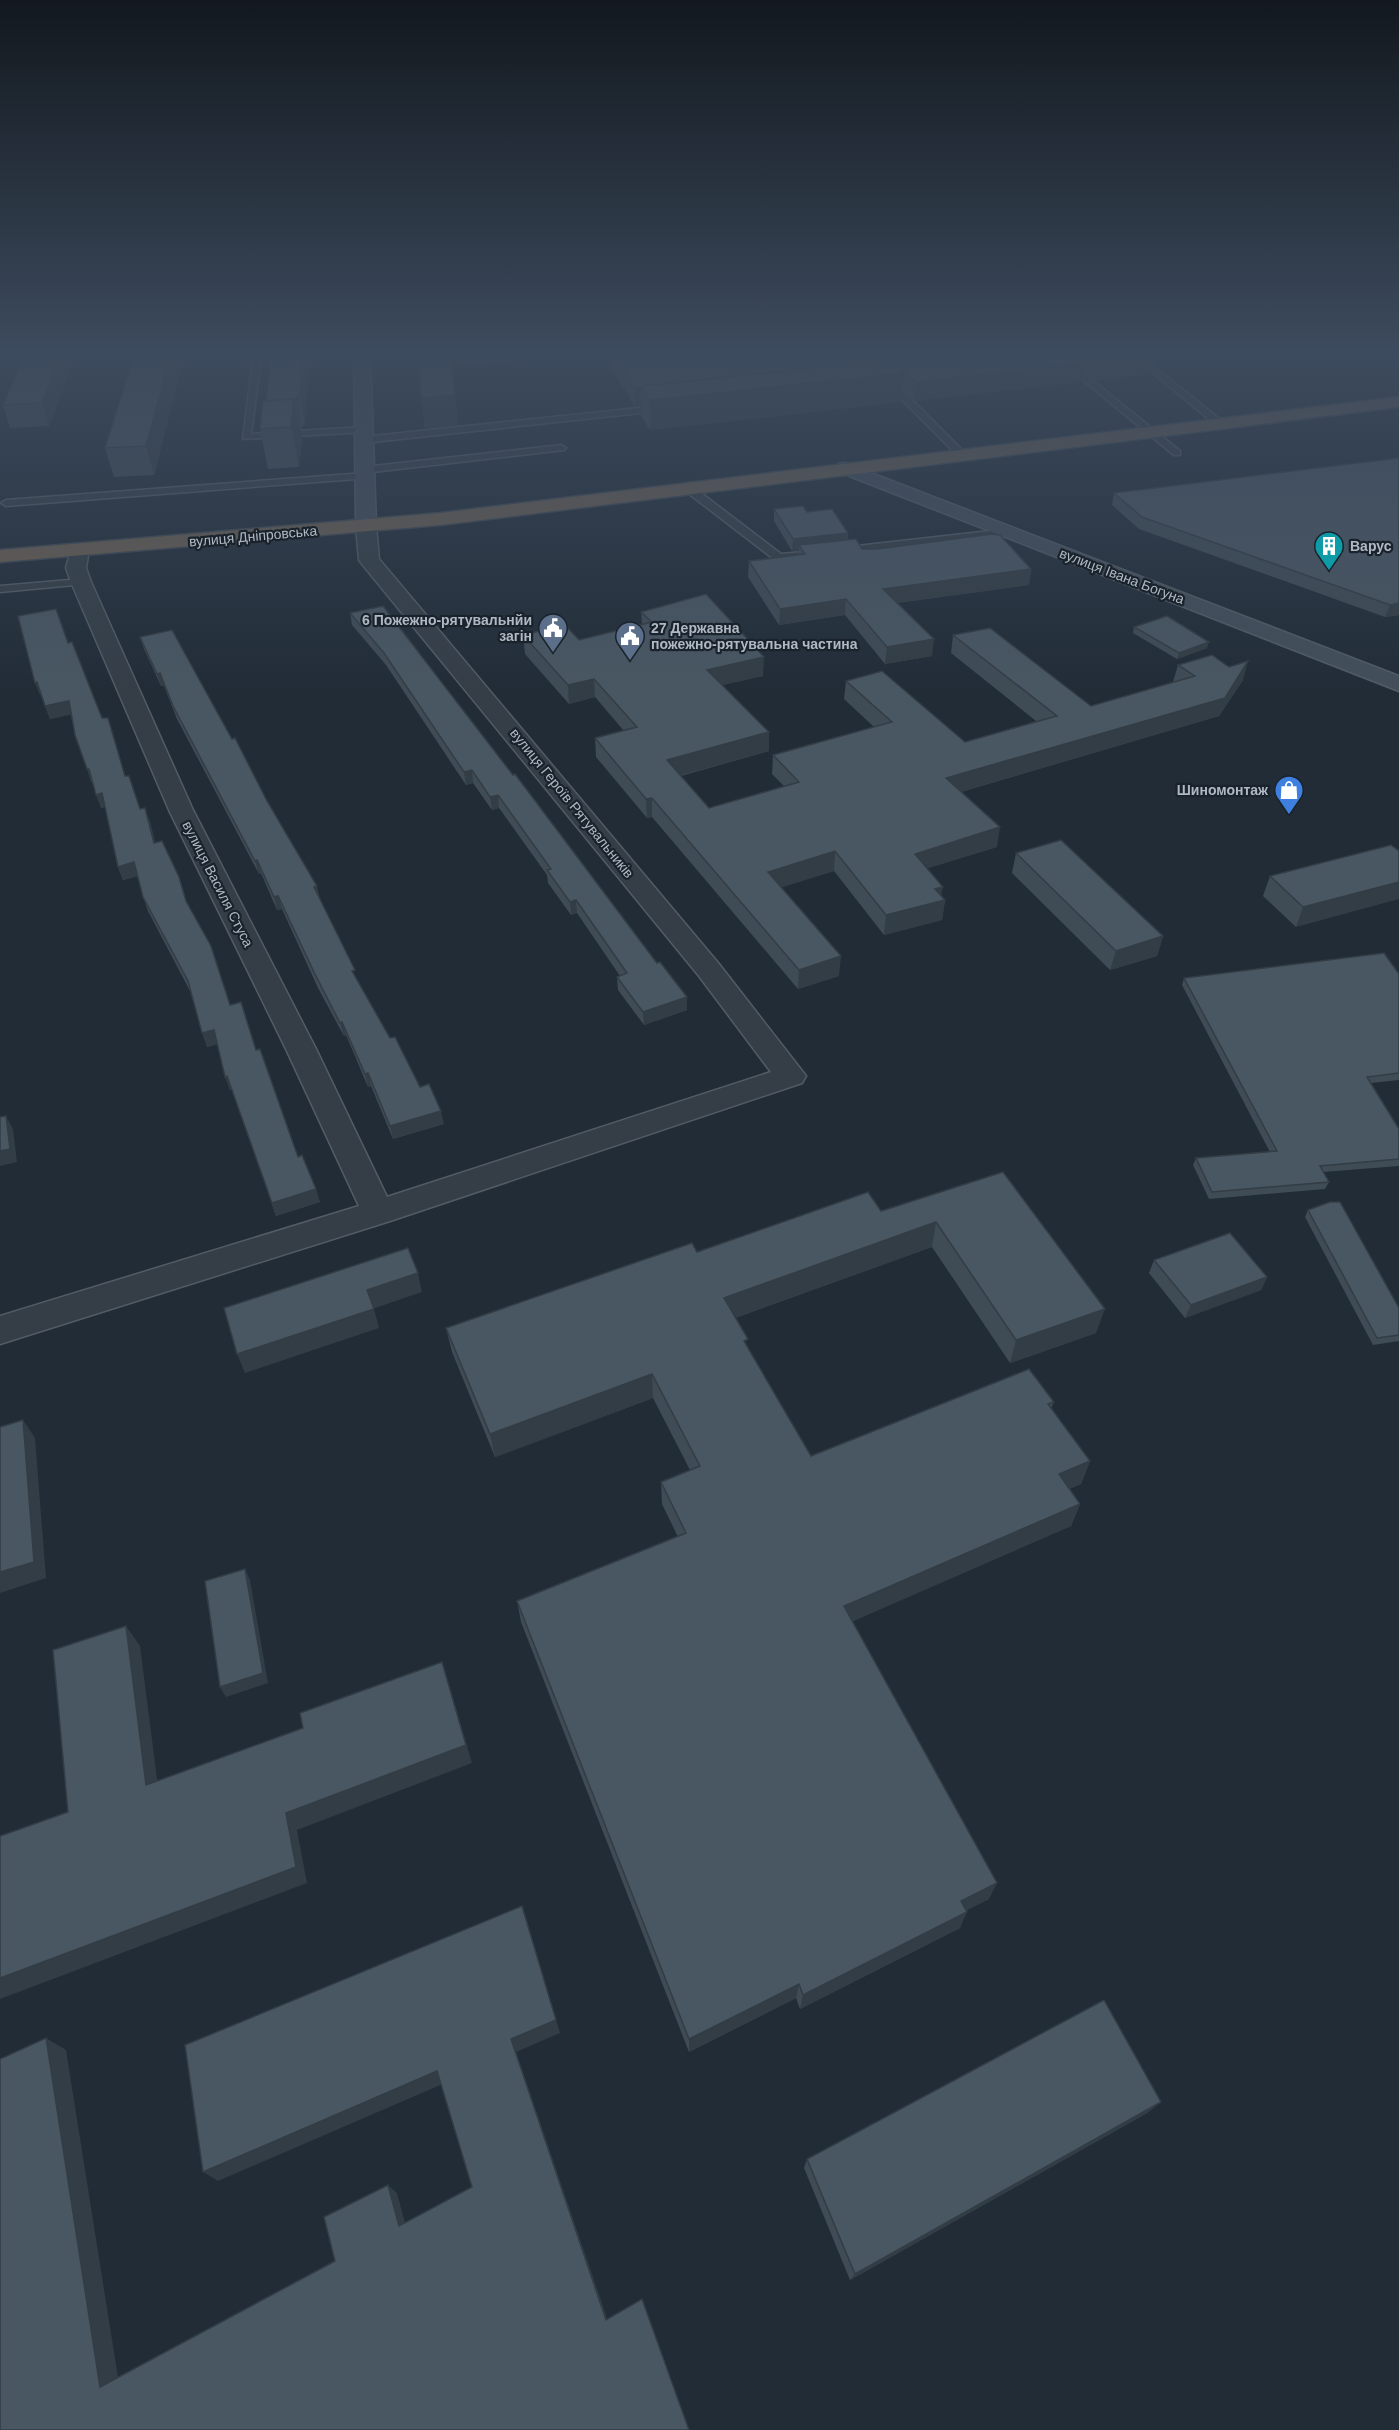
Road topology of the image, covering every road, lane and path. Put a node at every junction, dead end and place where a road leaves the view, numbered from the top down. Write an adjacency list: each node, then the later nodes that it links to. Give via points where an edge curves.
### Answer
1 (364, 463): 5 (street)
2 (440, 463): 5 (lane)
3 (887, 463): 4 (highway, вулиця Дніпровська)
4 (845, 468): 6 (highway, вулиця Дніпровська); 9 (street, вулиця Івана Богуна)
5 (365, 473): 7 (lane); 8 (street)
6 (688, 488): 8 (highway, вулиця Дніпровська); 9 (lane, via 779,558)
7 (6, 502)
8 (366, 526): 10 (highway, вулиця Дніпровська); 15 (street, вулиця Героїв Рятувальників, via 369,560 702,961 791,1076)
9 (1008, 532): 14 (street, вулиця Івана Богуна)
10 (79, 550): 11 (highway, вулиця Дніпровська); 12 (street, вулиця Василя Стуса, via 76,568)
11 (0, 556)
12 (81, 582): 13 (lane); 15 (street, вулиця Василя Стуса, via 181,810)
13 (0, 589)
14 (1399, 684)
15 (378, 1212): 16 (street)
16 (0, 1330)

